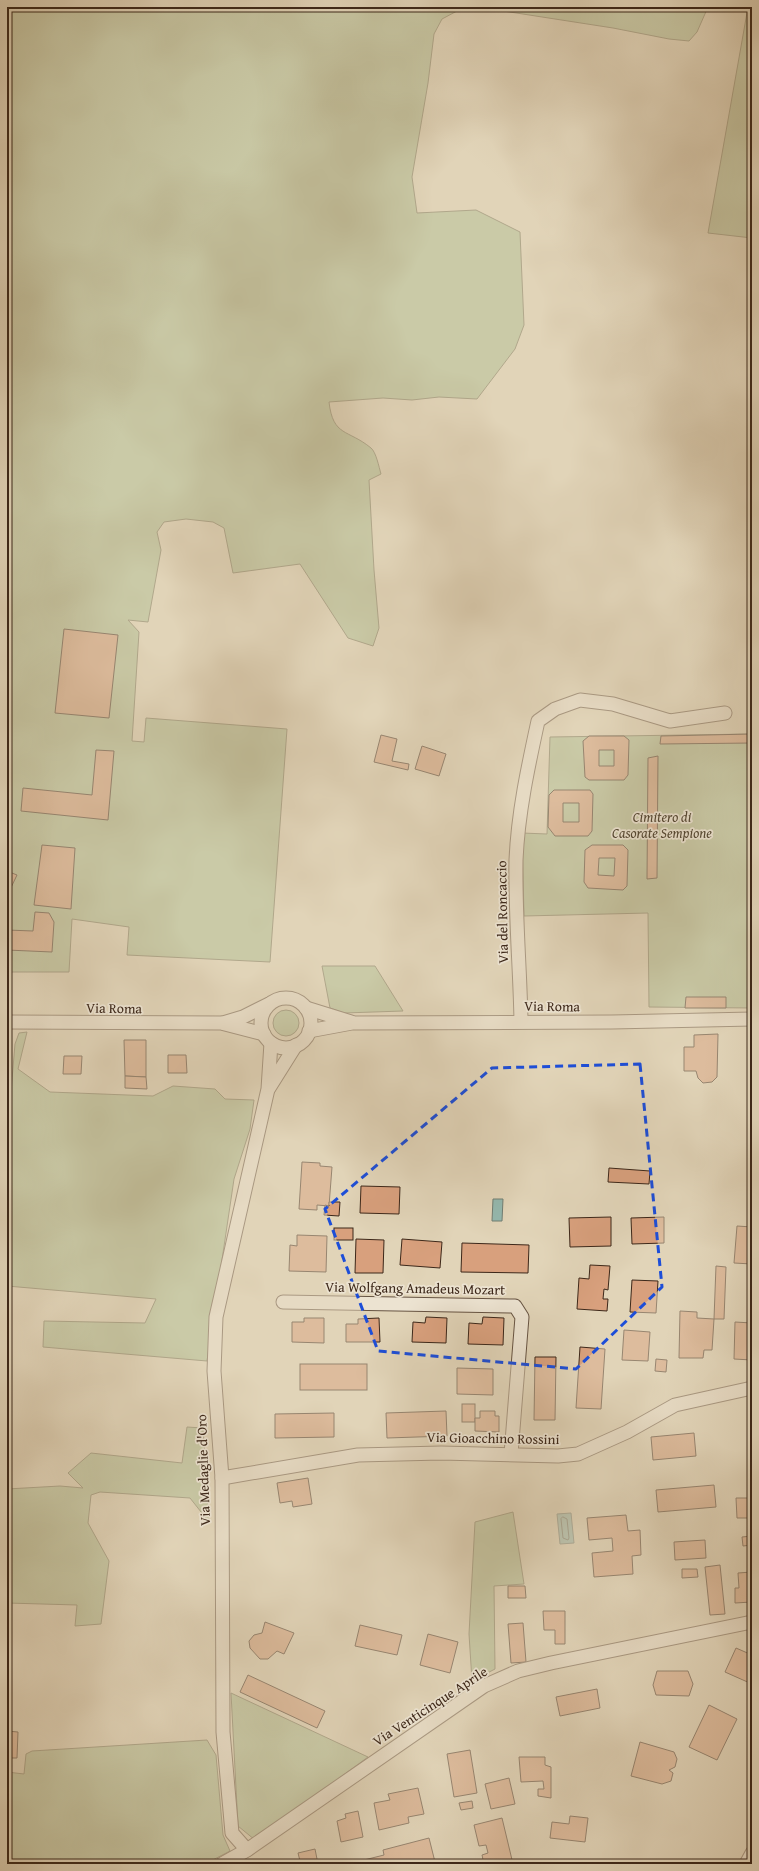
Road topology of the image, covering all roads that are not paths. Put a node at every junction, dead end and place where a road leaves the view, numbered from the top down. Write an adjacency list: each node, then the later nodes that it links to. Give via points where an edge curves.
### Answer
1 (725, 713): 5 (street, Via del Roncaccio, via 670,721 612,704 580,700 555,709 538,721 523,789 517,851 516,900)
2 (269, 1004): 3 (street, Via Roma, via 284,998 300,1002); 7 (street, Via Roma, via 243,1017); 10 (street, via 261,1019)
3 (306, 1008): 8 (street, Via Roma); 9 (street)
4 (752, 1019): 5 (street, Via Roma)
5 (521, 1021): 8 (street, Via Roma)
6 (7, 1022): 7 (street, Via Roma)
7 (221, 1023): 10 (street, Via Roma)
8 (352, 1023): 9 (street, Via Roma)
9 (309, 1031): 11 (street, via 304,1040)
10 (268, 1039): 11 (street, Via Roma, via 279,1047); 12 (street, Via Medaglie d'Oro)
11 (296, 1045): 12 (street, Via Medaglie d'Oro)
12 (268, 1089): 16 (street, Via Medaglie d'Oro, via 216,1317 214,1371)
13 (283, 1302): 15 (street, Via Wolfgang Amadeus Mozart, via 515,1306 522,1317)
14 (752, 1388): 15 (street, Via Gioacchino Rossini, via 675,1405 627,1432 578,1454)
15 (511, 1454): 16 (street, Via Gioacchino Rossini, via 358,1455)
16 (222, 1478): 18 (street, Via Medaglie d'Oro, via 223,1732 232,1833)
17 (752, 1622): 18 (street, Via Venticinque Aprile, via 551,1663 518,1671 484,1686)
18 (247, 1850): 20 (street, Via Venticinque Aprile)
19 (752, 1853): 21 (street)
20 (222, 1864)
21 (746, 1864)

